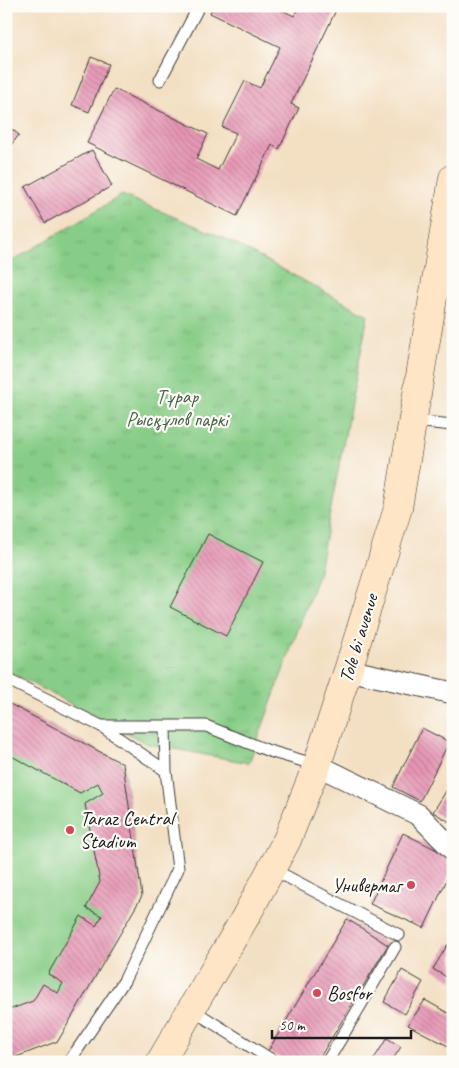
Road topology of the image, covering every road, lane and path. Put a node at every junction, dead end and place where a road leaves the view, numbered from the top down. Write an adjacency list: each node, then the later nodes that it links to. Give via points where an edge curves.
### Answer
1 (199, 6): 2 (lane)
2 (160, 80)
3 (453, 178): 4 (street, Tole bi avenue)
4 (413, 421): 5 (lane); 6 (street, Tole bi avenue, via 398,508)
5 (453, 425)
6 (348, 670): 8 (street); 11 (street, Tole bi avenue)
7 (6, 679): 9 (lane)
8 (453, 693)
9 (101, 726): 10 (lane); 12 (lane)
10 (165, 727): 11 (lane, via 206,726 269,751); 12 (lane)
11 (316, 765): 13 (street, via 419,815); 14 (street, Tole bi avenue, via 287,840)
12 (166, 771): 18 (lane, via 178,869 124,981)
13 (453, 850)
14 (272, 869): 15 (lane); 17 (street, Tole bi avenue)
15 (399, 935)
16 (395, 947): 21 (lane)
17 (191, 1009): 19 (street, Tole bi avenue); 20 (lane)
18 (69, 1062)
19 (160, 1062)
20 (275, 1062)
21 (327, 1062)

